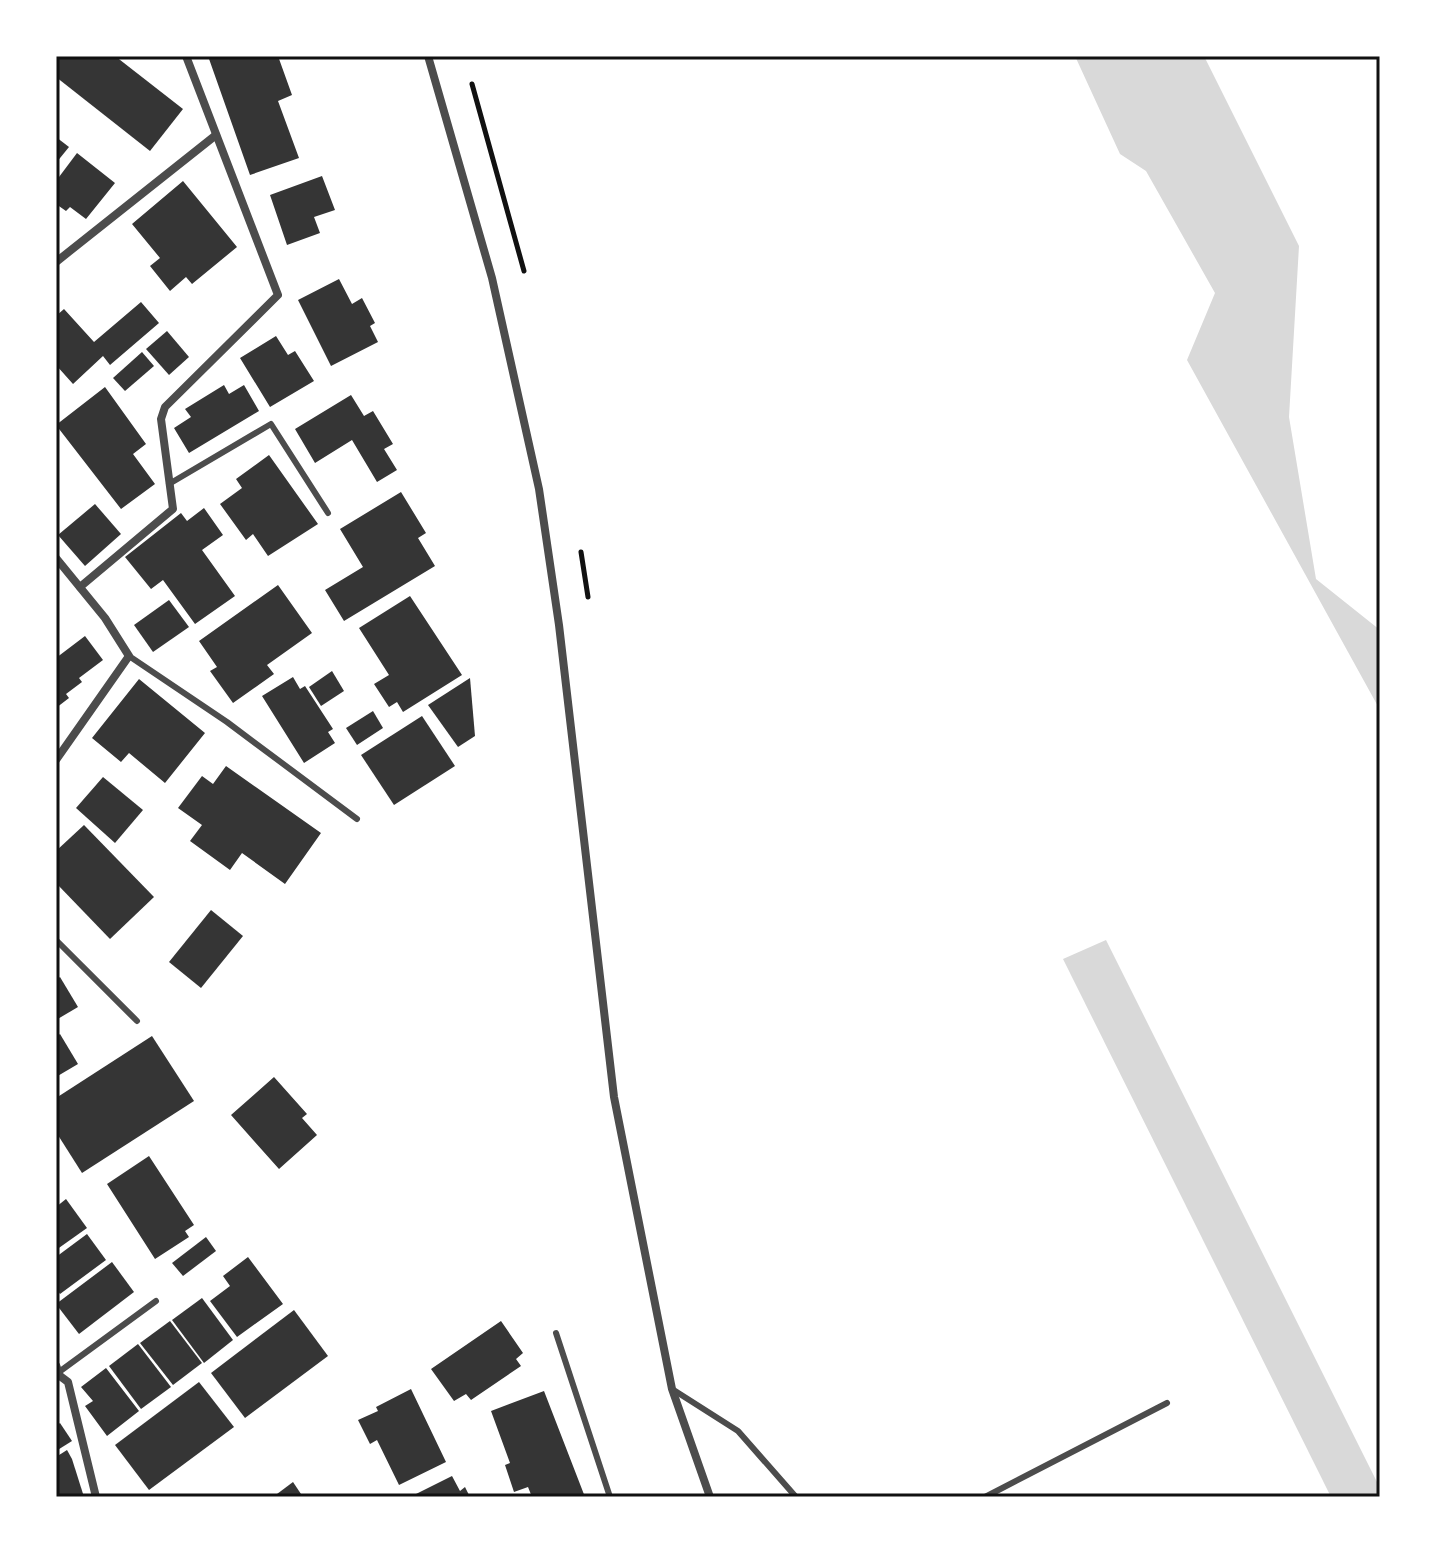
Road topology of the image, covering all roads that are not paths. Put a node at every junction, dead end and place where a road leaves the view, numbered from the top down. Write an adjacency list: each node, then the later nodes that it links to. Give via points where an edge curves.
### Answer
1 (186, 56): 3 (street)
2 (428, 56): 17 (street, via 492,278 539,489 614,1097)
3 (216, 135): 4 (street); 5 (street, via 278,295 165,407 161,419)
4 (56, 262)
5 (169, 484): 6 (lane, via 271,424); 8 (street, via 173,509)
6 (328, 513)
7 (56, 558): 8 (street)
8 (80, 587): 9 (street)
9 (129, 656): 10 (street); 11 (lane)
10 (56, 760)
11 (357, 819)
12 (56, 940): 13 (lane)
13 (137, 1021)
14 (156, 1301): 16 (lane)
15 (556, 1333): 20 (lane)
16 (58, 1368): 19 (street, via 68,1382)
17 (672, 1389): 21 (street); 22 (lane, via 738,1431)
18 (1167, 1403): 23 (lane)
19 (96, 1497)
20 (610, 1497)
21 (710, 1497)
22 (796, 1497)
23 (985, 1497)

